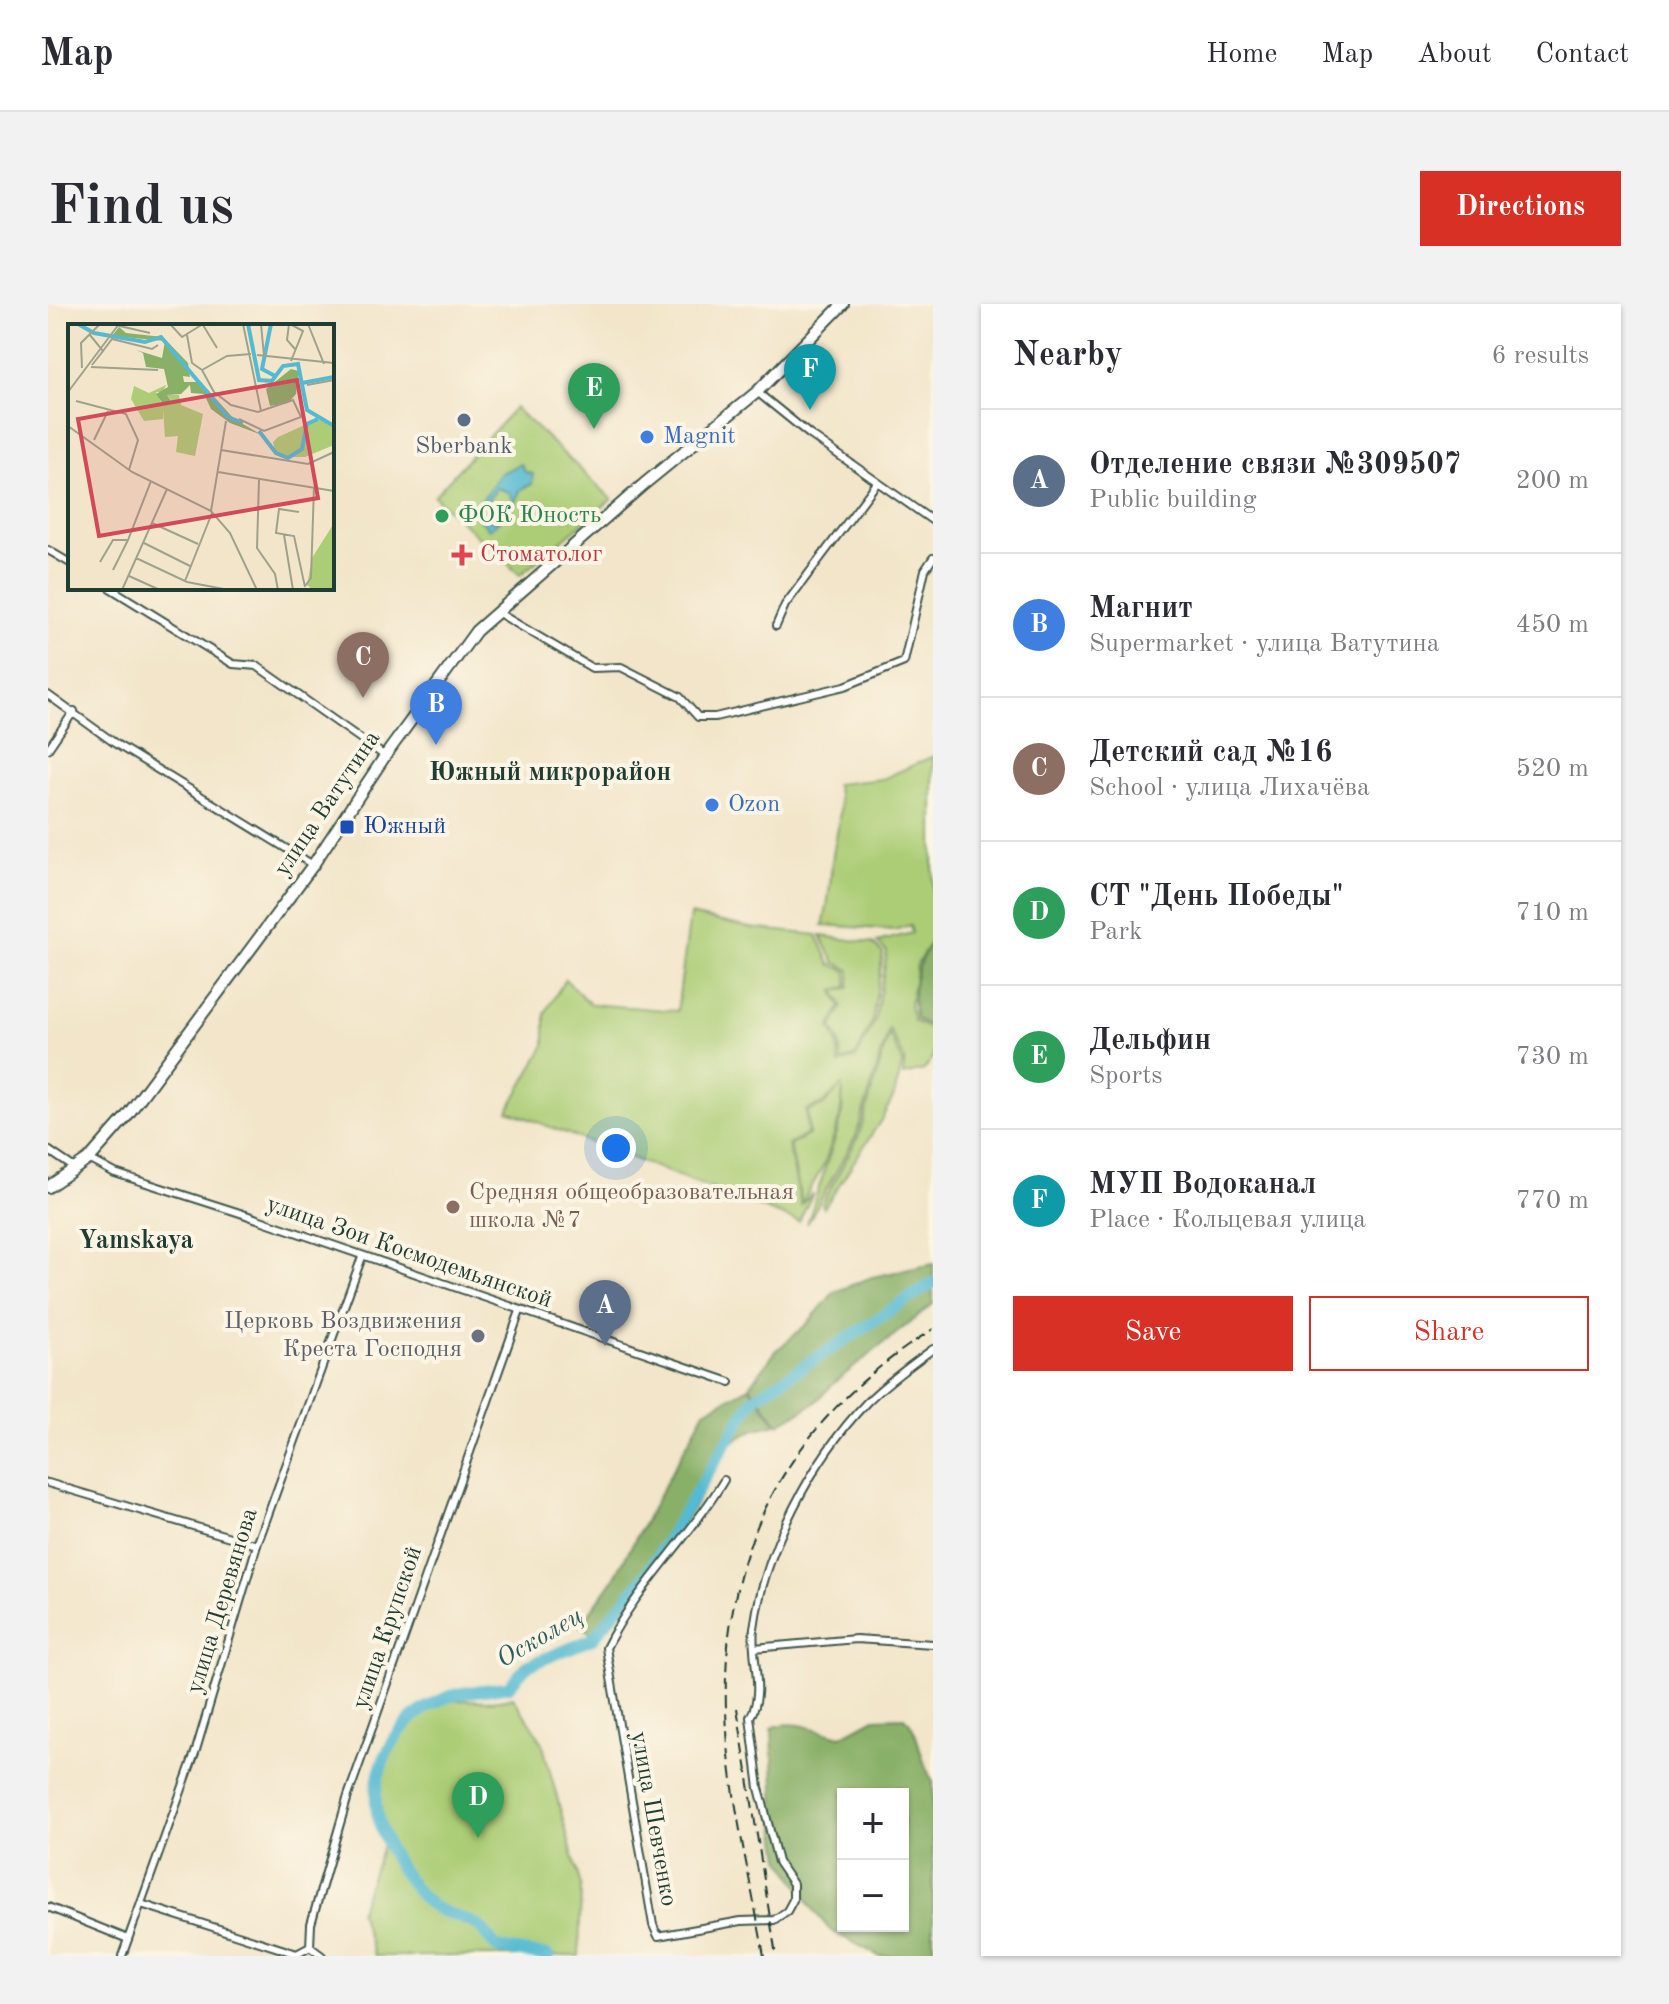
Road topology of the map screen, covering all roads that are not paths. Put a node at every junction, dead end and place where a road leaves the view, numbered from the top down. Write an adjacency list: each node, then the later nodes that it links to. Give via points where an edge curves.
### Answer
1 (843, 304): 2 (main road, улица Ватутина)
2 (757, 392): 3 (street); 9 (main road, улица Ватутина)
3 (876, 484): 4 (street); 10 (street, via 785,605)
4 (933, 521)
5 (48, 550): 7 (street)
6 (933, 558): 9 (street, via 925,570 904,662 845,686 715,717 698,717 680,697 621,667 592,668)
7 (68, 562)
8 (113, 590): 14 (street, via 233,664 257,666)
9 (495, 611): 14 (main road, улица Ватутина)
10 (776, 626)
11 (48, 695): 12 (street)
12 (74, 711): 13 (street); 15 (street, via 116,744)
13 (48, 749)
14 (385, 756): 15 (main road, улица Ватутина)
15 (313, 865): 17 (main road, улица Ватутина)
16 (48, 1150): 18 (street)
17 (89, 1159): 18 (main road, улица Ватутина); 20 (street, улица Зои Космодемьянской, via 115,1173)
18 (76, 1169): 19 (main road, улица Ватутина)
19 (48, 1187)
20 (362, 1257): 21 (street, улица Зои Космодемьянской); 26 (street, улица Деревянова)
21 (520, 1311): 23 (street, улица Зои Космодемьянской); 32 (street, улица Крупской, via 353,1782 311,1924)
22 (933, 1349): 28 (street, via 869,1400 836,1438 783,1528)
23 (730, 1382)
24 (724, 1480): 28 (street, улица Шевченко, via 606,1648 658,1936 774,1920 793,1900 793,1884 778,1862 759,1788 750,1717 757,1707)
25 (48, 1483): 26 (street)
26 (257, 1545): 29 (street, улица Деревянова, via 196,1750)
27 (933, 1644): 28 (street, via 856,1639)
28 (754, 1648)
29 (141, 1904): 31 (street, улица Деревянова); 32 (street, via 297,1954)
30 (48, 1907): 31 (street)
31 (128, 1939): 33 (street, улица Деревянова)
32 (310, 1947): 34 (street)
33 (122, 1956)
34 (322, 1956)

